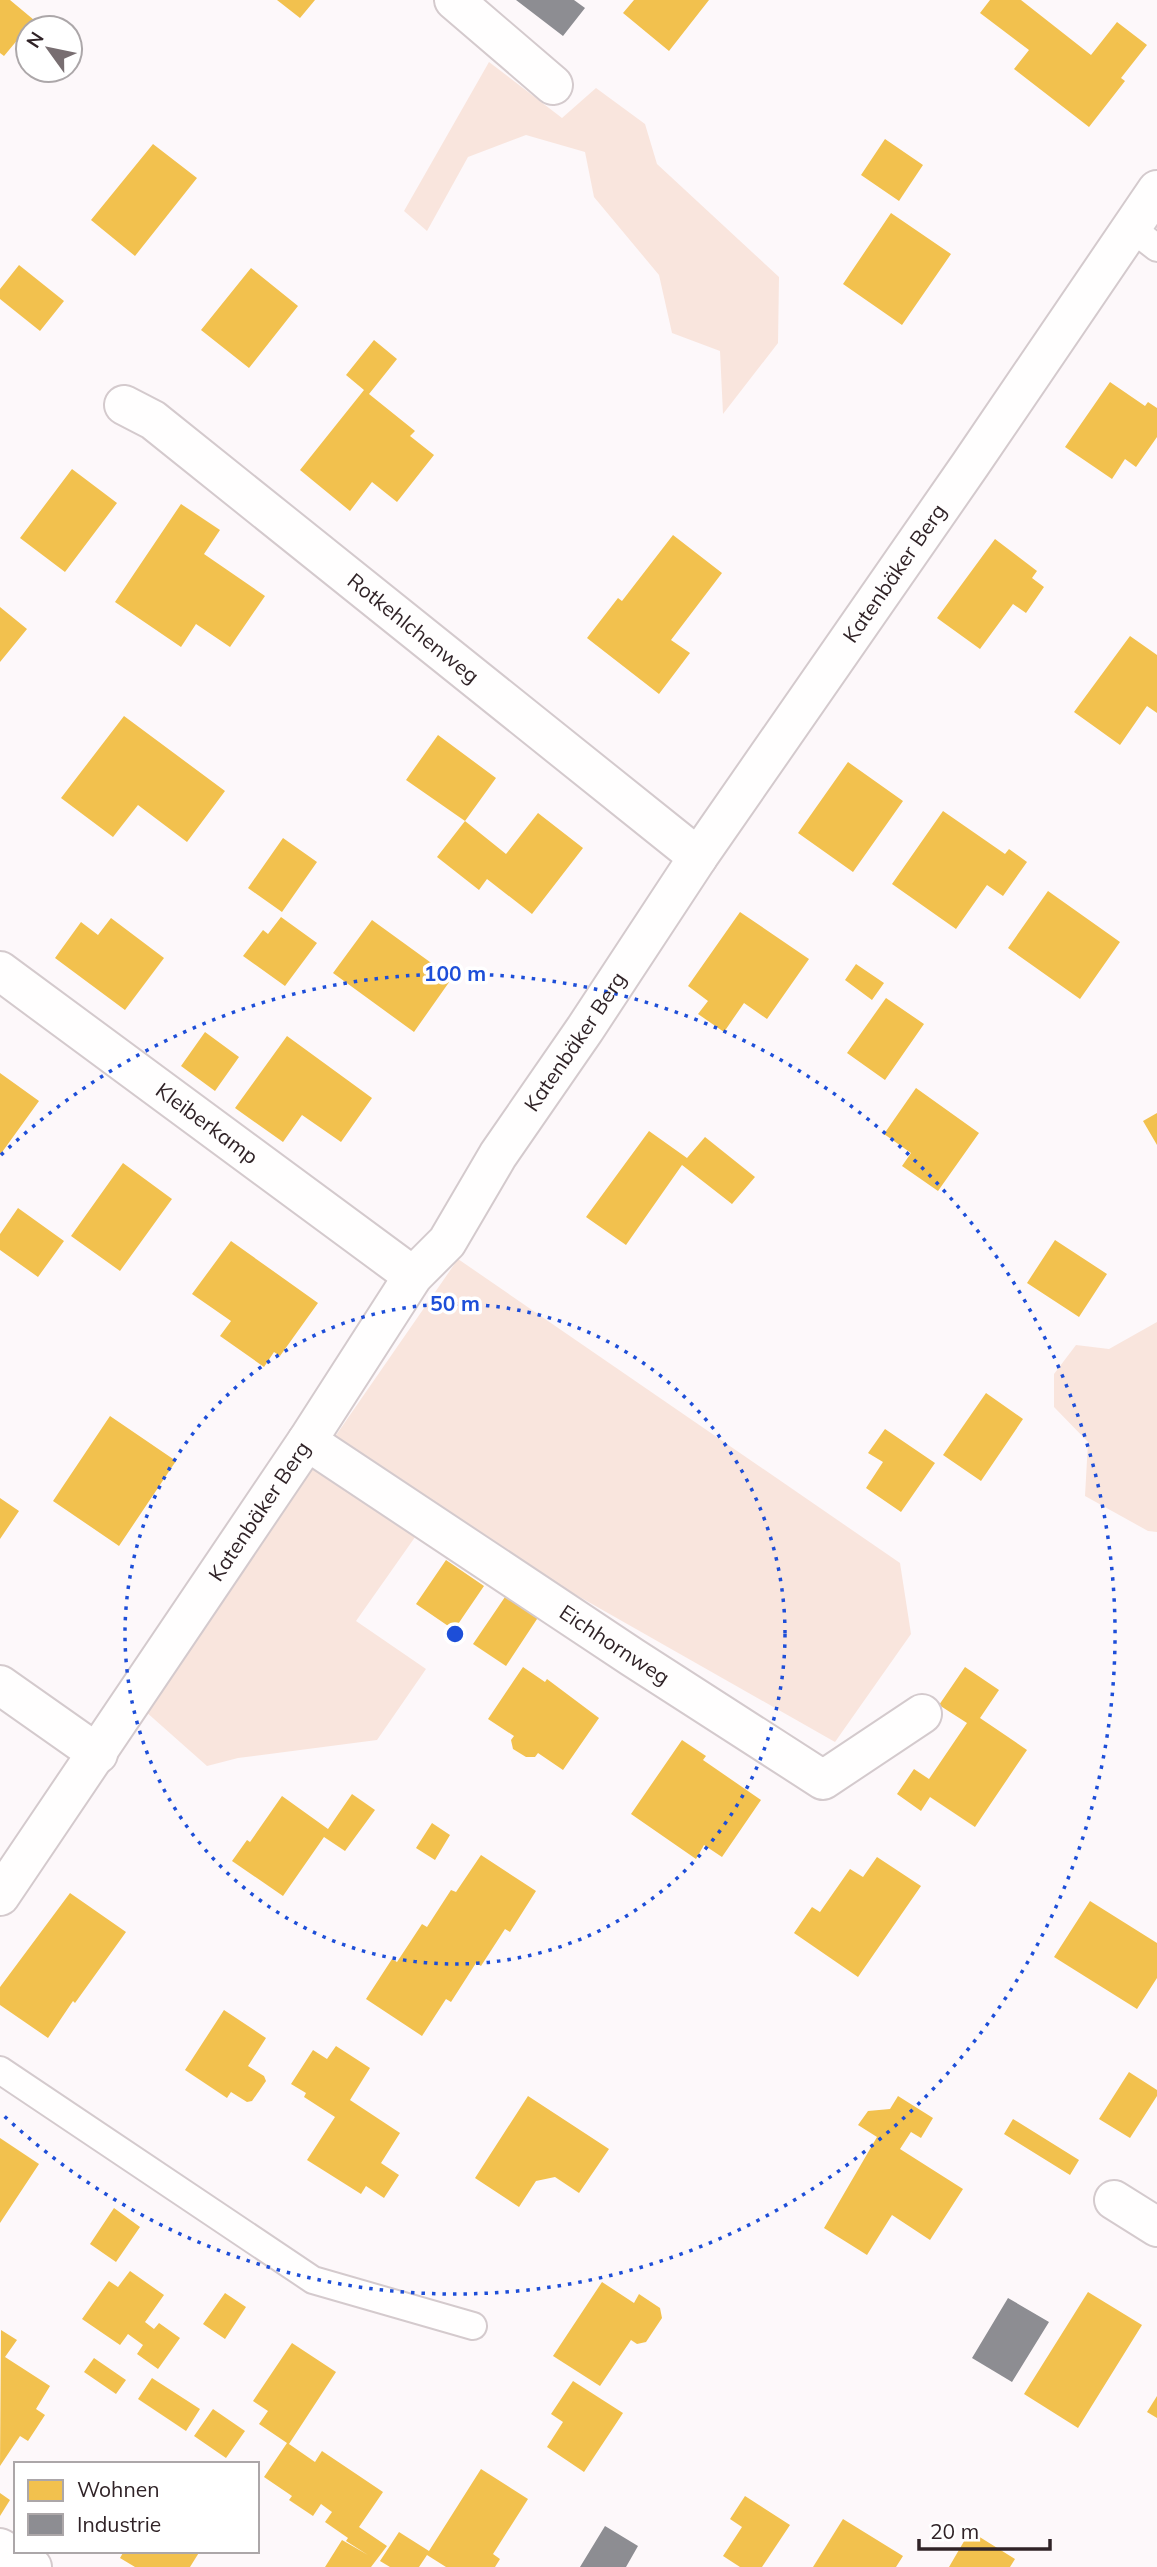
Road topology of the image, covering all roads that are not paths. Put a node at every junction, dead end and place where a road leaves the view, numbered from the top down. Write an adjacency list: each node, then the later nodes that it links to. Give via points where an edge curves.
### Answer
1 (454, 0): 2 (street)
2 (553, 85)
3 (1157, 190): 4 (street, Katenbäker Berg)
4 (1143, 237): 6 (street, Katenbäker Berg, via 970,465)
5 (124, 405): 6 (street, Rotkehlchenweg, via 153,420)
6 (698, 857): 8 (street, Katenbäker Berg, via 498,1155 447,1242)
7 (0, 971): 8 (street, Kleiberkamp)
8 (413, 1276): 9 (street, Katenbäker Berg)
9 (307, 1441): 11 (street, Eichhornweg, via 824,1780); 12 (street, Katenbäker Berg)
10 (0, 1685): 12 (street)
11 (922, 1713)
12 (98, 1754): 13 (street, Katenbäker Berg)
13 (0, 1896)
14 (0, 2070): 17 (lane, via 313,2280)
15 (1114, 2200): 16 (street)
16 (1157, 2227)
17 (473, 2326)
18 (0, 2548): 19 (street)
19 (32, 2567)

